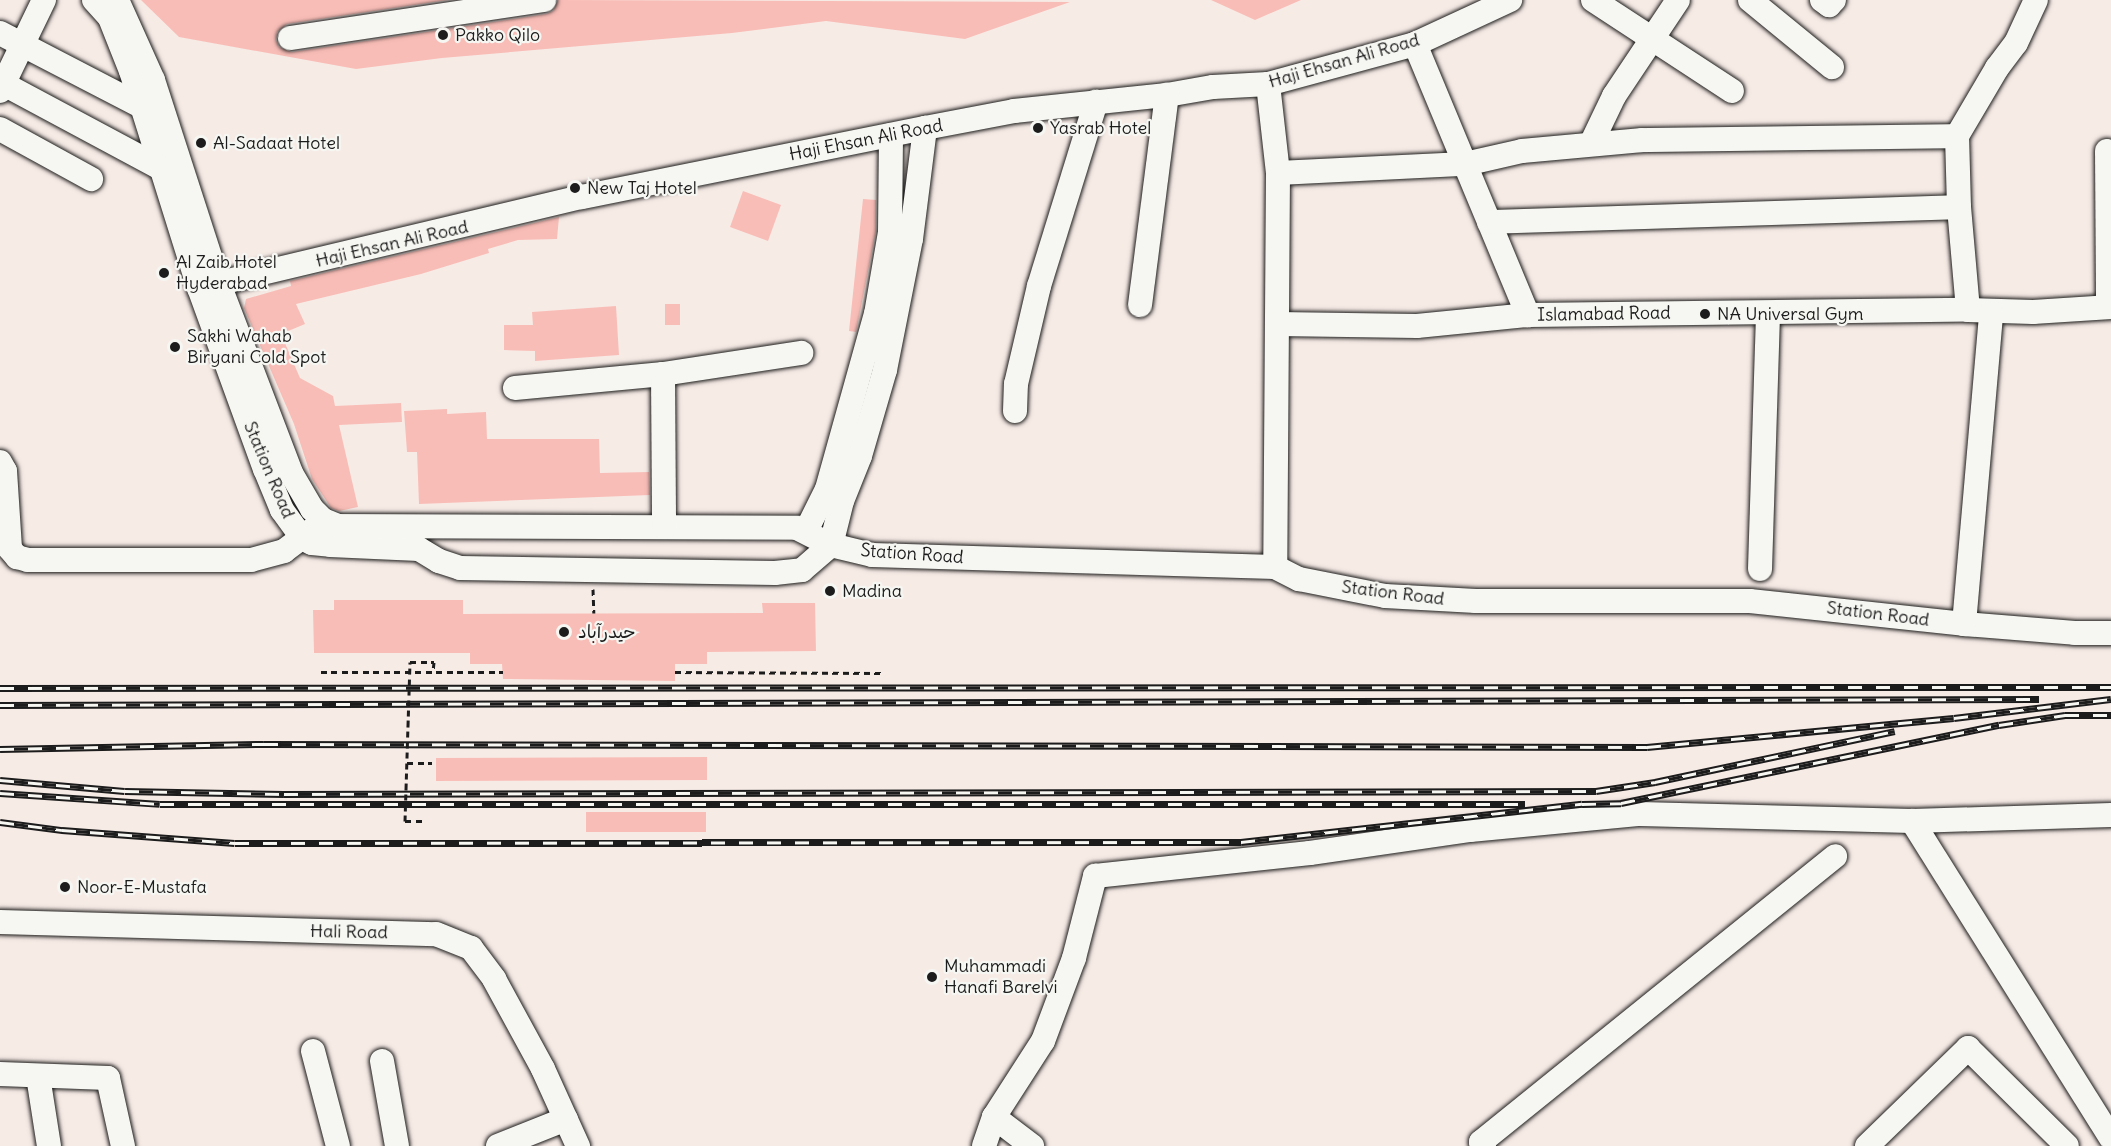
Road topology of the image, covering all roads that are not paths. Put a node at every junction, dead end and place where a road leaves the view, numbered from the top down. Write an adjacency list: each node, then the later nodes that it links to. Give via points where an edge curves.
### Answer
1 (44, 0): 15 (street)
2 (544, 0): 10 (street)
3 (1510, 0): 16 (street, Haji Ehsan Ali Road)
4 (1593, 0): 14 (street)
5 (1678, 0): 14 (street)
6 (1750, 0): 17 (street)
7 (1822, 0): 8 (street, via 1829,5)
8 (1834, 0)
9 (2033, 1): 27 (street, via 2016,43)
10 (478, 4): 13 (street)
11 (110, 5): 23 (street, Station Road); 36 (street, Station Road, via 153,80)
12 (0, 33): 15 (street)
13 (290, 38)
14 (1652, 39): 20 (street); 28 (street, via 1614,96)
15 (23, 44): 19 (street); 23 (street)
16 (1415, 44): 18 (street, Haji Ehsan Ali Road); 30 (street)
17 (1832, 67)
18 (1268, 84): 21 (street, Haji Ehsan Ali Road); 32 (street)
19 (1, 86): 31 (street)
20 (1732, 91)
21 (1167, 95): 22 (street, Haji Ehsan Ali Road); 37 (street)
22 (1096, 102): 24 (street, Haji Ehsan Ali Road, via 1014,111); 46 (street, via 1039,286 1016,384)
23 (143, 107): 31 (street, Station Road)
24 (925, 128): 26 (street, Haji Ehsan Ali Road); 52 (street, via 911,240 885,370)
25 (0, 129): 33 (street)
26 (891, 135): 36 (street, Haji Ehsan Ali Road, via 582,197); 50 (street, via 890,232 876,314 827,489)
27 (1957, 136): 28 (street, via 1815,136); 34 (street)
28 (1591, 144): 30 (street, via 1522,151)
29 (2107, 150): 38 (street)
30 (1465, 164): 32 (street); 35 (street)
31 (162, 169): 36 (street, Station Road)
32 (1278, 173): 42 (street)
33 (91, 179)
34 (1959, 207): 35 (street); 39 (street)
35 (1489, 222): 41 (street)
36 (209, 286): 48 (street, Station Road, via 291,473); 51 (street, Station Road, via 274,490 282,510)
37 (1140, 305)
38 (2109, 307): 39 (street, Islamabad Road)
39 (1979, 312): 40 (street, Islamabad Road); 55 (street)
40 (1768, 313): 41 (street, Islamabad Road); 54 (street)
41 (1527, 315): 42 (street, Islamabad Road, via 1417,326)
42 (1277, 324): 53 (street)
43 (801, 353): 44 (street)
44 (663, 374): 45 (street); 49 (street)
45 (515, 388)
46 (1015, 411)
47 (0, 462): 51 (street, via 5,471 10,549 17,557 251,560 284,551)
48 (323, 520): 49 (street, Station Road, via 338,526); 51 (street)
49 (664, 527): 50 (street, Station Road)
50 (806, 531): 52 (street)
51 (302, 538): 52 (street, Station Road, via 330,545 419,549 460,568 763,573 802,570)
52 (831, 545): 53 (street, Station Road, via 872,555)
53 (1275, 567): 55 (street, Station Road, via 1299,579 1385,596 1476,601 1750,601)
54 (1760, 569)
55 (1964, 624): 56 (street, Station Road)
56 (2111, 633)
57 (2111, 815): 58 (street)
58 (1912, 821): 65 (street, via 1640,814 1470,830 1310,853 1095,876 1074,958 1043,1041); 67 (street)
59 (1835, 856): 76 (street, via 1481,1142)
60 (0, 922): 66 (street, Hali Road, via 436,934 471,948 494,979)
61 (313, 1051): 70 (street)
62 (382, 1061): 71 (street)
63 (0, 1074): 64 (street)
64 (38, 1076): 68 (street); 69 (street, via 108,1078)
65 (994, 1117): 74 (street); 75 (street)
66 (566, 1119): 72 (street); 73 (street, Hali Road)
67 (2111, 1138)
68 (49, 1146)
69 (123, 1146)
70 (338, 1146)
71 (397, 1146)
72 (498, 1146)
73 (578, 1146)
74 (984, 1146)
75 (1032, 1146)
76 (1484, 1146)
77 (1867, 1146): 78 (street, via 1968,1048)
78 (2067, 1146)

